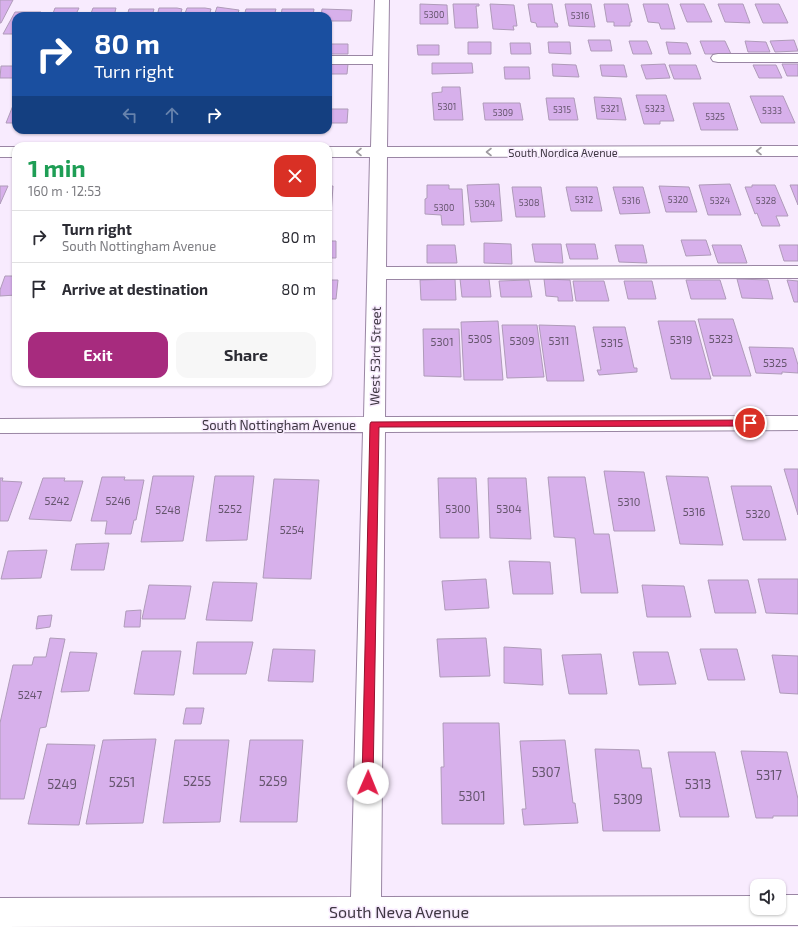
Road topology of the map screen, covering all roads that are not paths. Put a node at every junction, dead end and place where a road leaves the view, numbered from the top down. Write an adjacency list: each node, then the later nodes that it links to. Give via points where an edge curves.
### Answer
1 (382, 0): 5 (street, West 53rd Street)
2 (718, 58): 3 (street)
3 (798, 58)
4 (332, 60): 5 (street)
5 (380, 60): 10 (street, West 53rd Street)
6 (798, 151): 10 (street, South Nordica Avenue, one-way to 10)
7 (0, 152): 8 (street)
8 (12, 152)
9 (332, 152): 10 (street, South Nordica Avenue, one-way to 9)
10 (378, 152): 12 (street, West 53rd Street)
11 (798, 272): 12 (street)
12 (377, 273): 14 (street, West 53rd Street)
13 (798, 423): 14 (street, South Nottingham Avenue)
14 (374, 424): 15 (street, South Nottingham Avenue); 18 (street, West 53rd Street)
15 (0, 426)
16 (798, 910): 18 (street, South Neva Avenue)
17 (0, 913): 18 (street, South Neva Avenue)
18 (365, 919)

